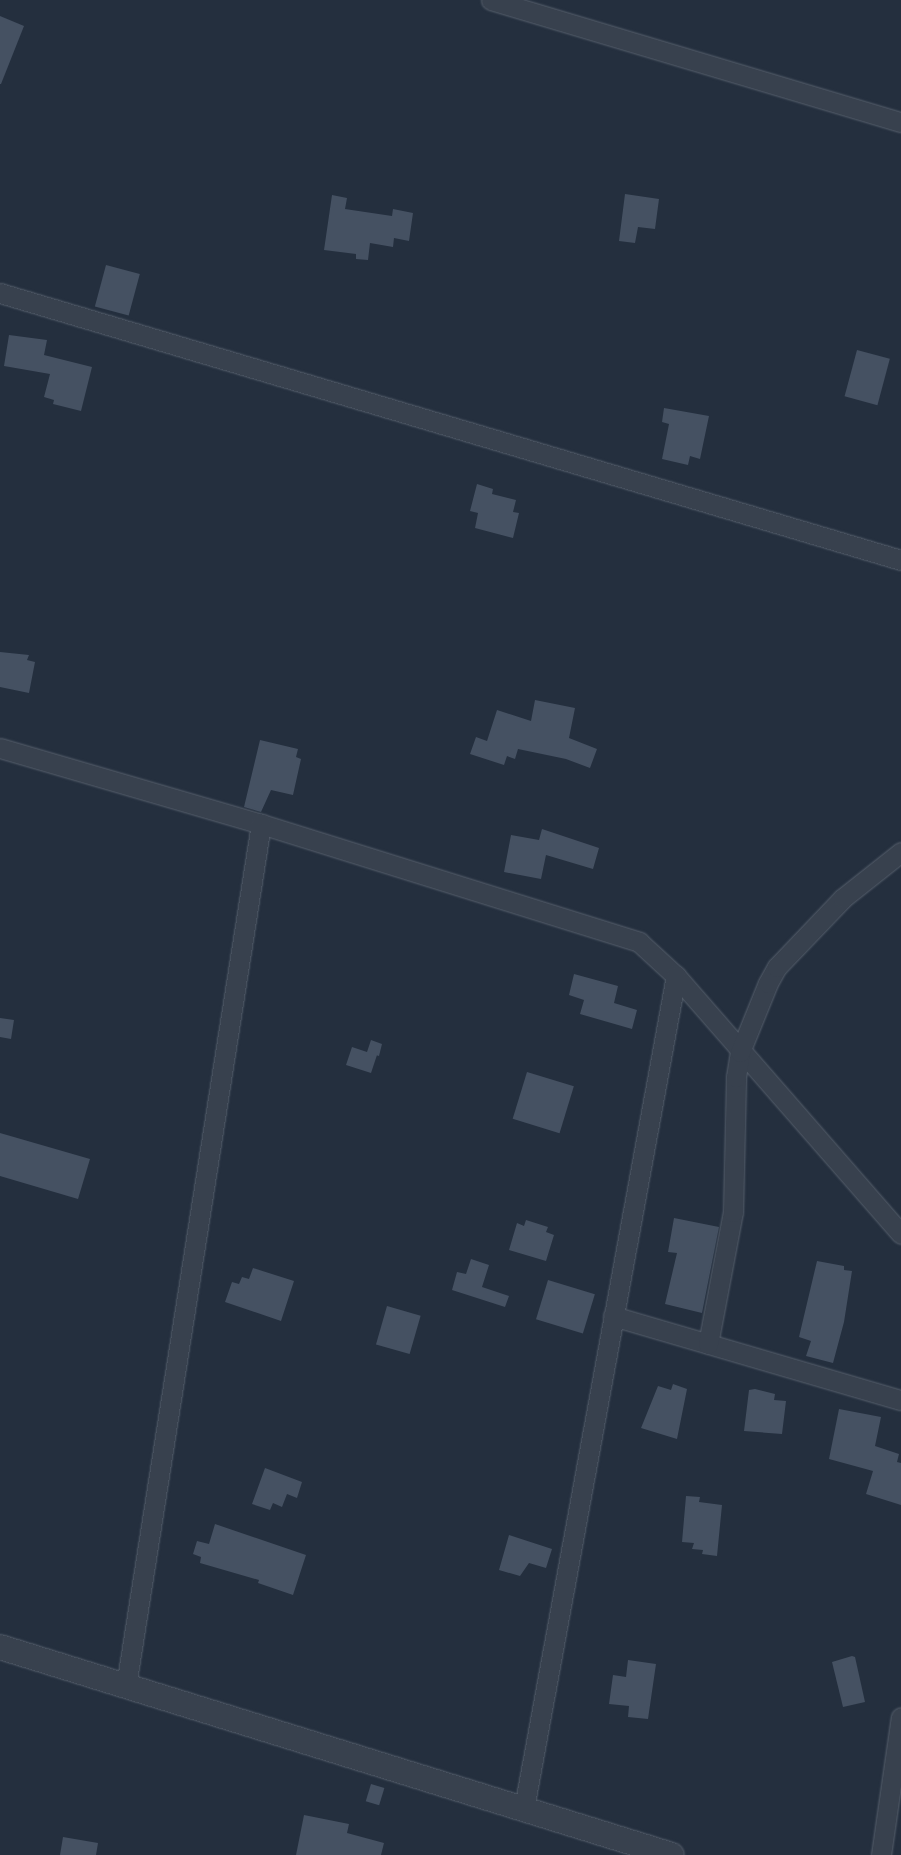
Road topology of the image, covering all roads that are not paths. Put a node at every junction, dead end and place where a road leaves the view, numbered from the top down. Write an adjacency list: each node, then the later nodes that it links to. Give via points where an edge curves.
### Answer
1 (491, 0): 2 (street)
2 (901, 122)
3 (0, 293): 4 (street)
4 (901, 560)
5 (0, 748): 6 (street)
6 (261, 824): 8 (street, via 622,935 649,949); 15 (street)
7 (901, 852): 9 (street, via 843,898 777,967)
8 (676, 976): 9 (street); 11 (street)
9 (740, 1052): 10 (street); 12 (street, via 735,1096 733,1212)
10 (901, 1234)
11 (613, 1316): 12 (street); 17 (street)
12 (708, 1344): 13 (street)
13 (901, 1400)
14 (0, 1647): 15 (street)
15 (126, 1686): 17 (street)
16 (901, 1717): 19 (street)
17 (524, 1808): 18 (street)
18 (672, 1855)
19 (881, 1855)

